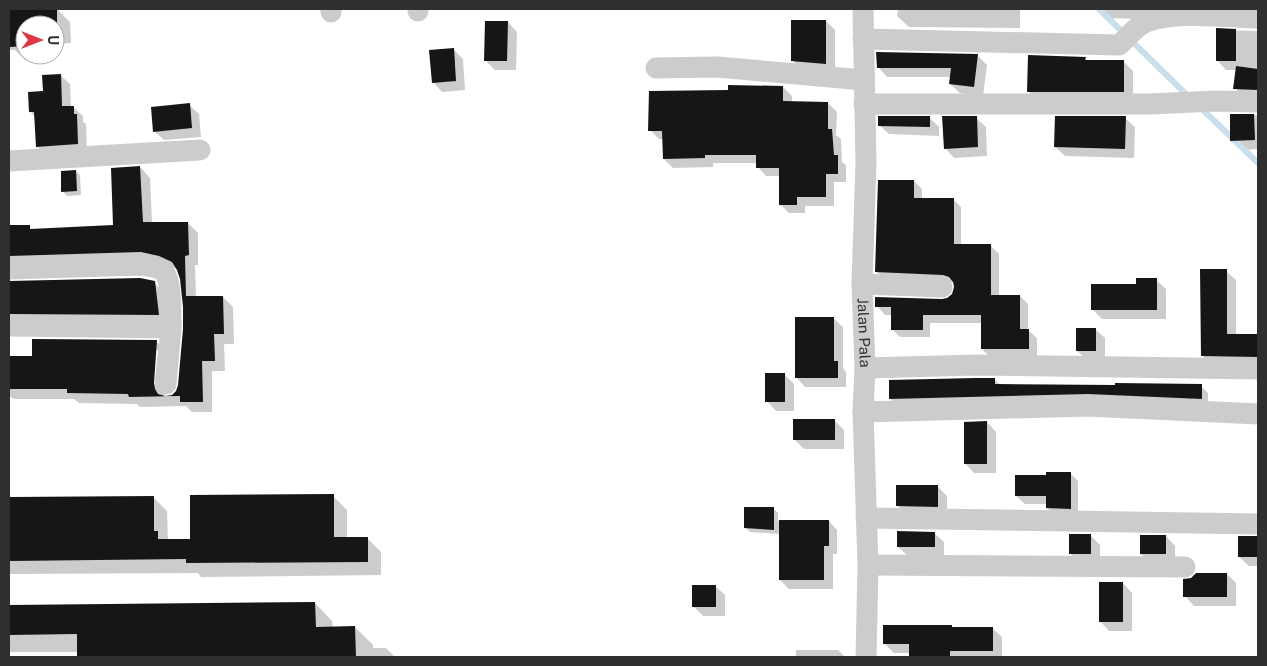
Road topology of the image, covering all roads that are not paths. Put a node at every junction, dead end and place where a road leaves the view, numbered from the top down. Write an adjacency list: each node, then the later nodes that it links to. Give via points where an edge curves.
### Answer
1 (863, 9): 3 (street, Jalan Pala)
2 (1258, 18): 3 (street, via 1171,16 1153,19 1140,25 1120,45)
3 (863, 39): 5 (street, Jalan Pala)
4 (656, 68): 5 (street, via 717,67)
5 (864, 80): 7 (street, Jalan Pala)
6 (1258, 102): 7 (street)
7 (864, 104): 11 (street, Jalan Pala, via 866,162)
8 (200, 150): 9 (street)
9 (9, 161)
10 (9, 269): 14 (street, via 141,265 159,269 166,276)
11 (862, 284): 12 (street); 15 (street, Jalan Pala)
12 (942, 287)
13 (9, 326): 14 (street)
14 (171, 328): 17 (street)
15 (865, 368): 16 (street, via 976,365); 18 (street, Jalan Pala)
16 (1258, 369)
17 (166, 384)
18 (863, 412): 19 (street, via 1088,406); 20 (street, Jalan Pala)
19 (1258, 414)
20 (866, 518): 21 (street); 22 (street, Jalan Pala)
21 (1258, 524)
22 (868, 565): 23 (street); 24 (street, Jalan Pala)
23 (1185, 567)
24 (866, 657)

